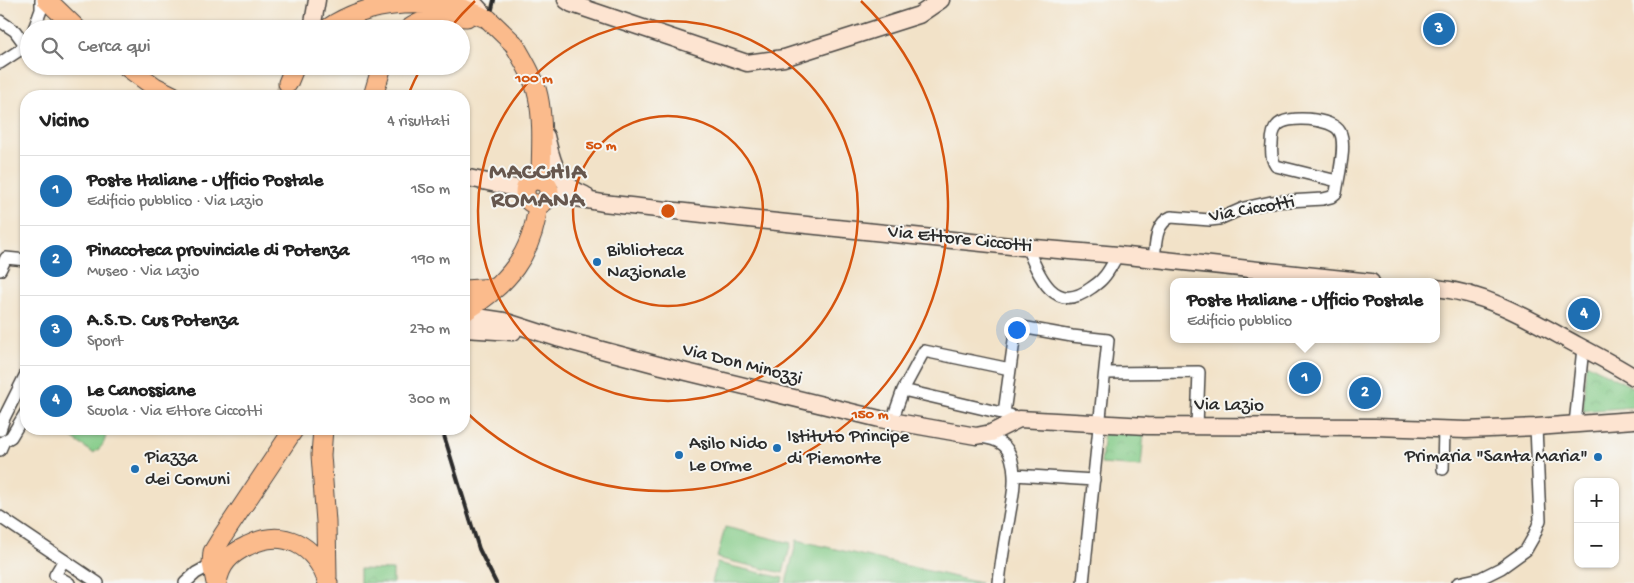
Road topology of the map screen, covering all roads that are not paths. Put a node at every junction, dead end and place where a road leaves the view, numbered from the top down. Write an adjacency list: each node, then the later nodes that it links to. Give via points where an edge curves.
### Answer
1 (41, 0): 9 (street)
2 (46, 0): 10 (main road)
3 (317, 0): 11 (main road)
4 (460, 0): 8 (main road)
5 (471, 0): 8 (main road)
6 (566, 0): 7 (main road, via 747,62 784,58 919,14)
7 (941, 0)
8 (488, 19): 12 (main road, via 454,7 405,1 380,4); 13 (main road, via 453,16); 22 (main road, bridge, via 514,44 533,79)
9 (37, 20)
10 (63, 20)
11 (314, 20)
12 (339, 20)
13 (426, 20)
14 (0, 21): 15 (street)
15 (20, 36)
16 (20, 49): 17 (street)
17 (0, 62)
18 (138, 75): 20 (main road)
19 (379, 75): 21 (main road)
20 (161, 90)
21 (375, 90)
22 (541, 117): 25 (main road); 26 (main road, via 553,166 562,181 573,190)
23 (470, 178): 25 (main road, Via Ettore Ciccotti)
24 (1338, 181): 24 (street, Via Ciccotti, via 1342,151 1341,133 1337,127 1323,121 1298,119 1285,120 1276,126 1271,151 1276,166); 30 (street, Via Ciccotti, via 1336,193 1324,199 1271,202 1244,208 1219,219 1165,219 1158,230)
25 (538, 192): 26 (main road, Via Ettore Ciccotti); 33 (main road, via 536,225 524,255)
26 (603, 203): 27 (main road, Via Ettore Ciccotti)
27 (1027, 247): 28 (main road, Via Ettore Ciccotti); 28 (street, via 1035,267 1052,292 1064,298 1081,295 1103,279)
28 (1118, 255): 30 (main road, Via Ettore Ciccotti)
29 (20, 259): 31 (street, via 6,258)
30 (1154, 259): 32 (main road, Via Ettore Ciccotti)
31 (0, 270)
32 (1333, 278)
33 (496, 288): 35 (main road); 36 (main road)
34 (1440, 289): 40 (main road, via 1474,296 1546,327)
35 (470, 290)
36 (470, 309)
37 (470, 315): 39 (main road)
38 (470, 329): 39 (main road)
39 (557, 338): 49 (main road, Via Don Minozzi)
40 (1583, 348): 43 (main road); 51 (street)
41 (1010, 369): 42 (street, via 1016,326 1108,340); 45 (street, via 924,351); 46 (street)
42 (1105, 373): 50 (street); 52 (street, via 1199,372)
43 (1634, 377)
44 (20, 386): 58 (street, via 4,418)
45 (903, 390): 46 (street); 49 (street)
46 (1011, 416): 50 (main road, Via Lazio); 57 (main road, via 991,433)
47 (1634, 420): 51 (main road, Via Lazio)
48 (20, 422): 58 (street, via 11,437)
49 (892, 422): 57 (main road, Via Don Minozzi)
50 (1100, 424): 52 (main road, Via Lazio); 61 (street)
51 (1575, 424): 53 (main road, Via Lazio)
52 (1197, 426): 54 (main road, Via Lazio)
53 (1536, 428): 54 (main road, Via Lazio); 72 (street, via 1540,520 1534,536 1526,550 1501,568 1481,578)
54 (1444, 429): 59 (street)
55 (290, 435): 64 (main road, via 213,552)
56 (323, 435): 65 (main road)
57 (976, 436): 60 (street, via 1002,444 1011,458)
58 (1, 439)
59 (1443, 469)
60 (1014, 475): 61 (street); 70 (street)
61 (1094, 480): 71 (street)
62 (0, 517): 63 (street)
63 (64, 560): 66 (street, via 55,575); 67 (street)
64 (220, 560): 65 (main road, via 262,539 284,539 302,545 312,553); 68 (street, via 196,573); 69 (main road)
65 (327, 582)
66 (69, 583)
67 (98, 583)
68 (186, 583)
69 (217, 583)
70 (998, 583)
71 (1083, 583)
72 (1458, 583)

